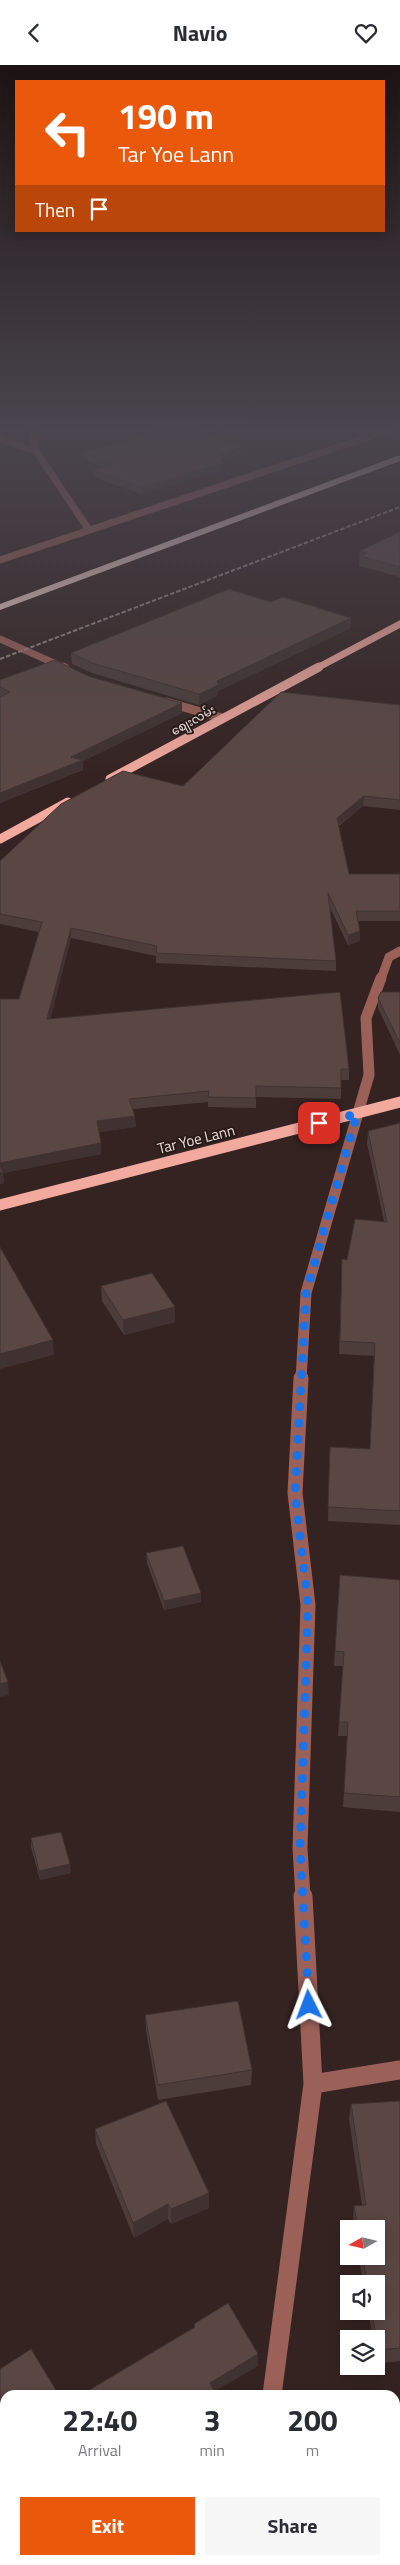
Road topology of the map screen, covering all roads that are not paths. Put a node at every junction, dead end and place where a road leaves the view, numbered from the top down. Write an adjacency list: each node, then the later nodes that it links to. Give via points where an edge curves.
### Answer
1 (48, 544): 3 (street)
2 (170, 544): 4 (highway)
3 (0, 560)
4 (0, 607)
5 (400, 625): 9 (main road, စျေးလမ်း)
6 (0, 639): 7 (street)
7 (74, 672)
8 (155, 699): 9 (street)
9 (222, 718): 10 (main road, စျေးလမ်း)
10 (102, 783)
11 (77, 797): 12 (main road)
12 (0, 839)
13 (400, 951): 15 (street, via 389,957 366,1018 369,1075)
14 (400, 1102): 15 (main road, Tar Yoe Lann)
15 (357, 1114): 16 (main road, Tar Yoe Lann); 18 (street, via 306,1293 295,1493 308,1605 300,1848)
16 (0, 1205)
17 (400, 2070): 18 (street)
18 (313, 2084): 19 (street)
19 (273, 2390)

